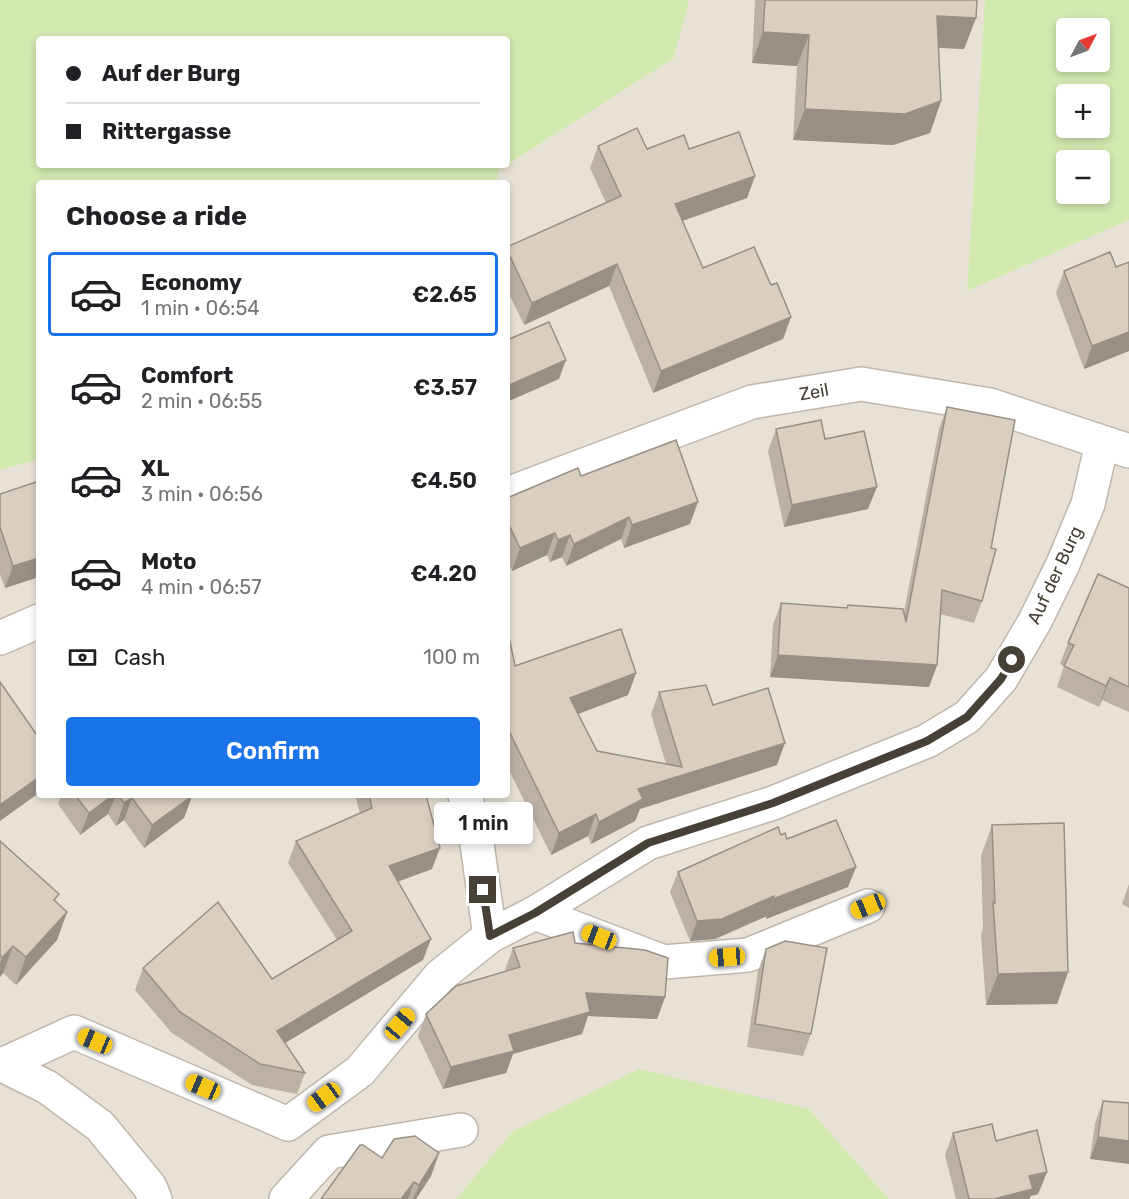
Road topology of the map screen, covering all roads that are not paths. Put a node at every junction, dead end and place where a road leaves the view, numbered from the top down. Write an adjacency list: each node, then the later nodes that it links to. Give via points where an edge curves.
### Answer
1 (1115, 447): 2 (street, Zeil, via 990,405 861,384 752,402); 7 (street, Auf der Burg, via 1035,621 1001,679 967,717 927,741 773,803 648,843)
2 (510, 493)
3 (36, 622): 4 (street)
4 (0, 638)
5 (466, 798): 8 (street, via 477,844)
6 (868, 906): 7 (street, via 748,955 664,962)
7 (535, 913): 8 (street, Auf der Burg)
8 (490, 936): 9 (street, Auf der Burg, via 440,976 360,1071 288,1124 74,1032)
9 (1, 1065): 11 (street, via 47,1087 100,1126 150,1187)
10 (461, 1130): 12 (street, via 329,1152)
11 (155, 1199)
12 (286, 1199)

